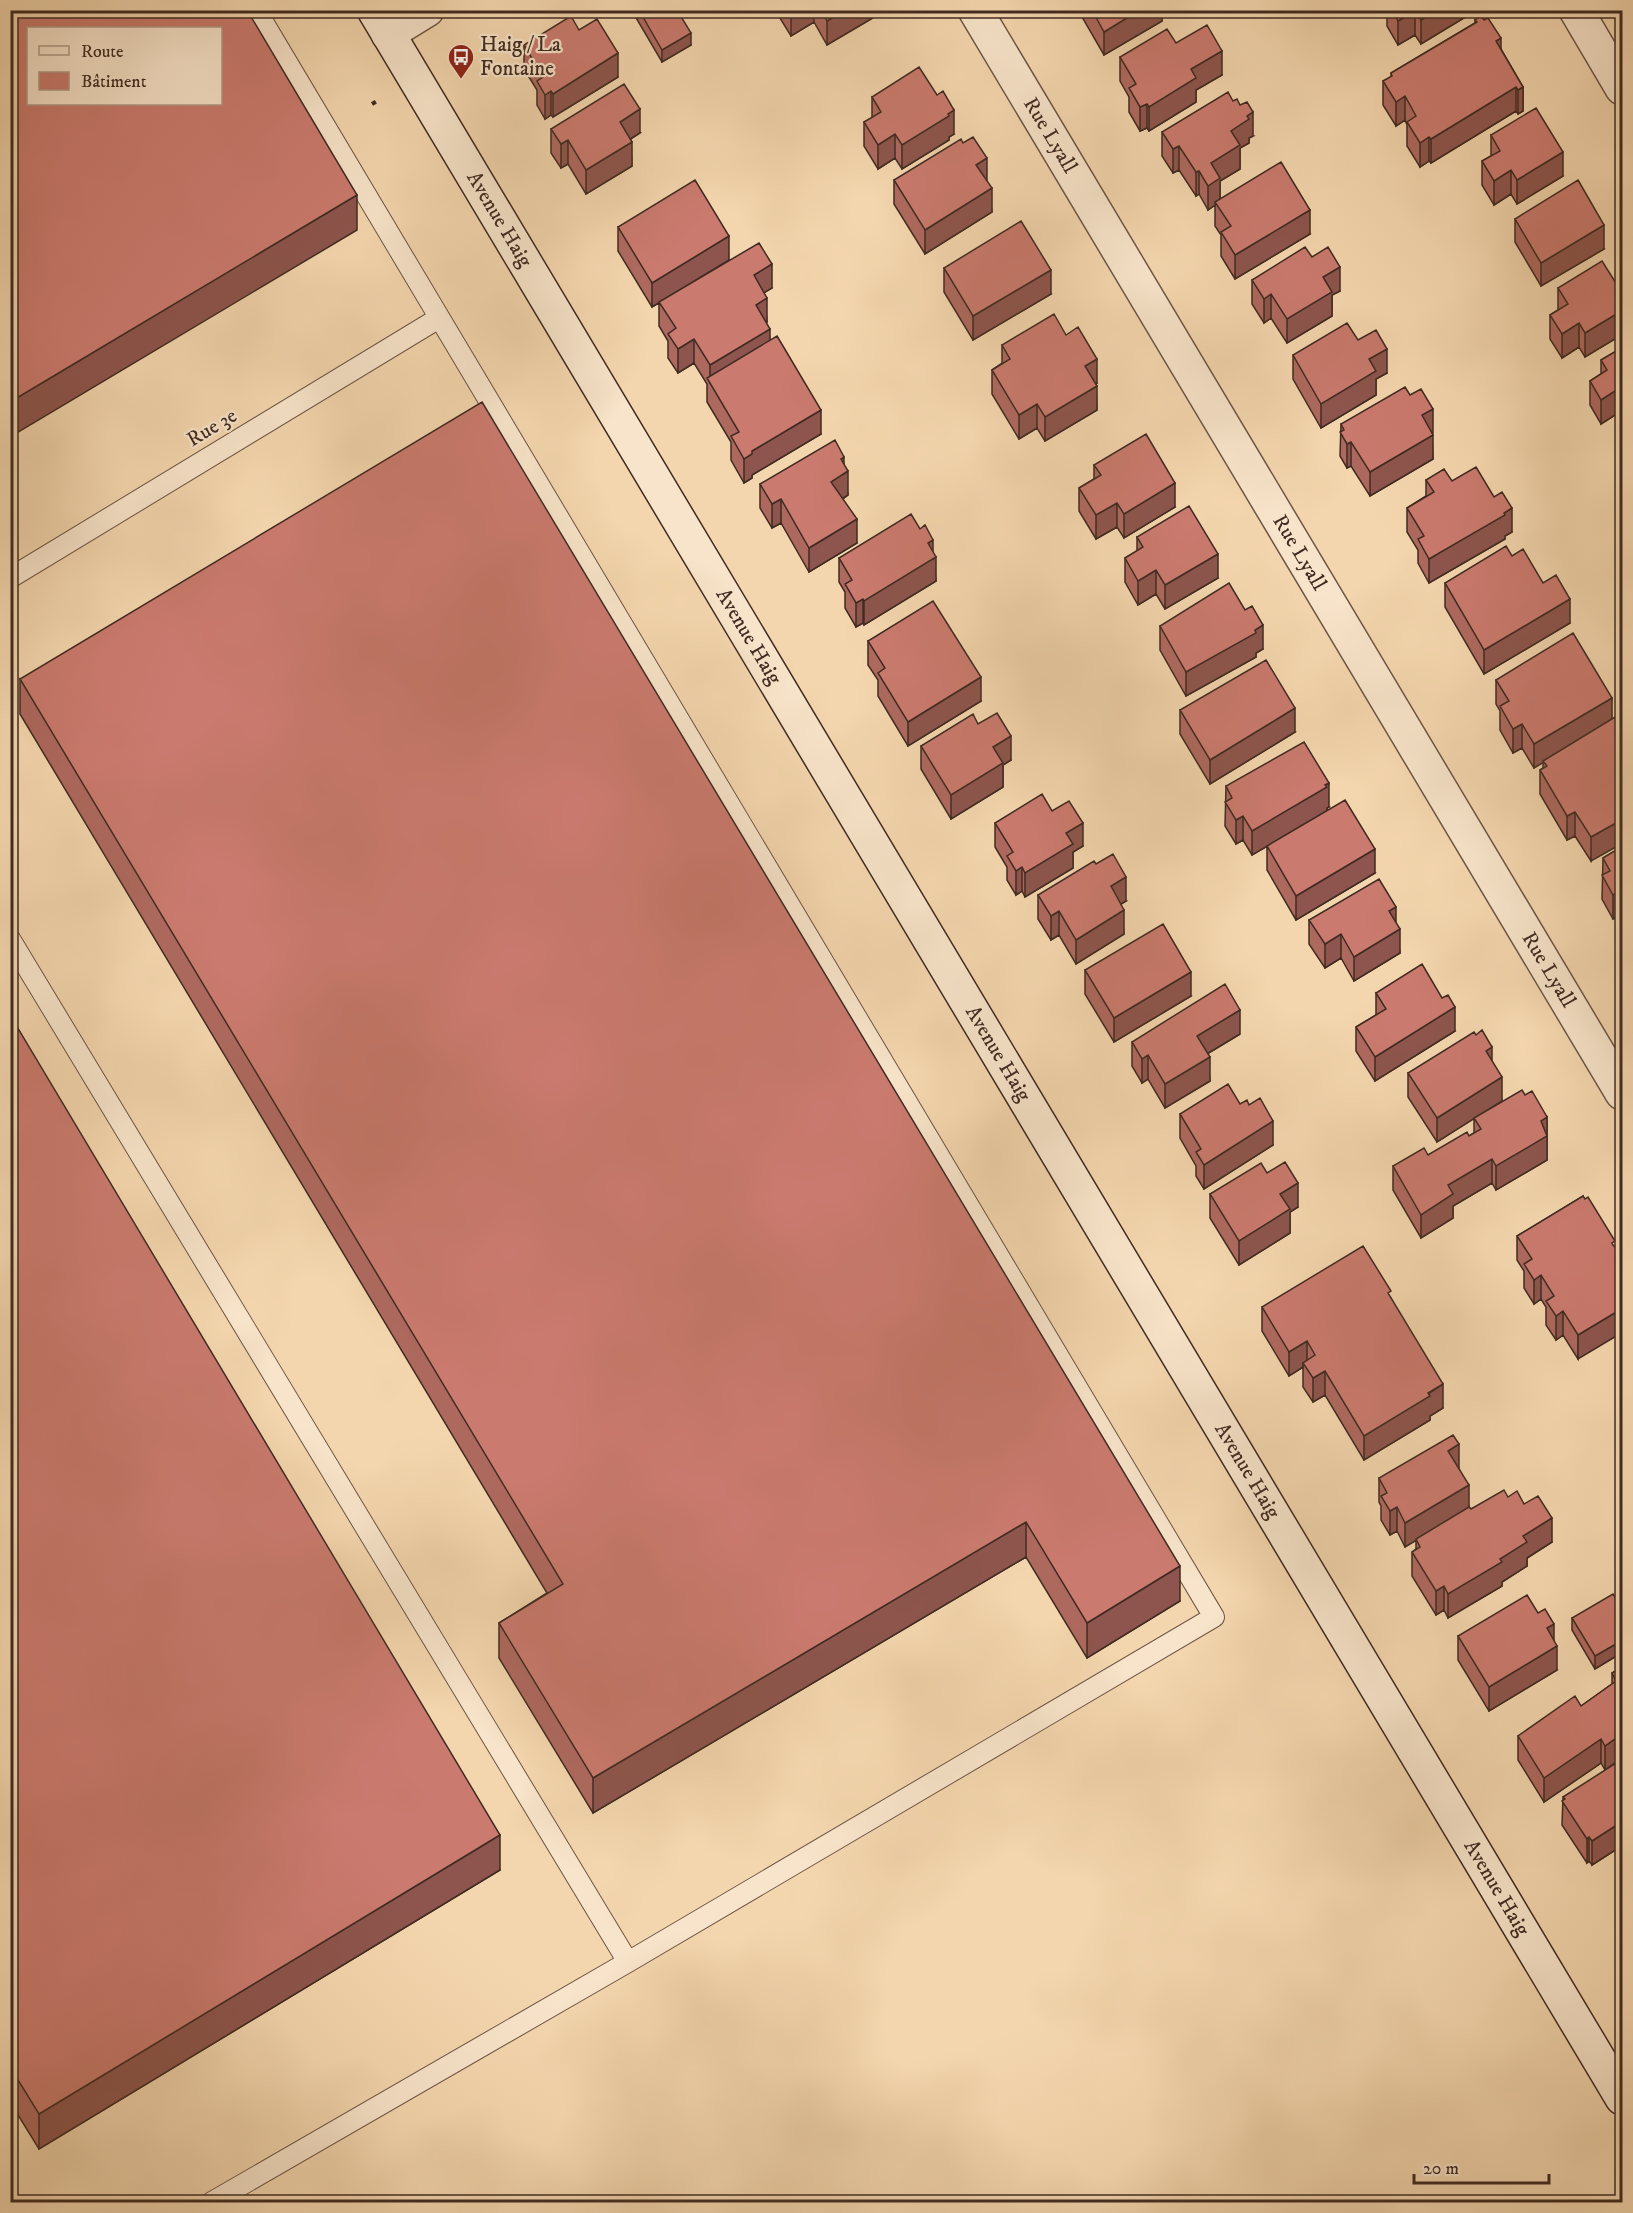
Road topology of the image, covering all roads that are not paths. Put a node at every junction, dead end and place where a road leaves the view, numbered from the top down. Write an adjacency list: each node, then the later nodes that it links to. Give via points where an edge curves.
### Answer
1 (256, 10): 7 (lane)
2 (427, 10): 5 (street)
3 (975, 10): 10 (street, Rue Lyall)
4 (1576, 10): 6 (street)
5 (381, 22): 12 (street, Avenue Haig)
6 (1623, 87)
7 (439, 318): 8 (lane, Rue 3e); 11 (lane, via 1214,1617)
8 (10, 578)
9 (10, 939): 11 (lane)
10 (1623, 1093)
11 (628, 1962): 13 (lane)
12 (1623, 2098)
13 (212, 2202)

